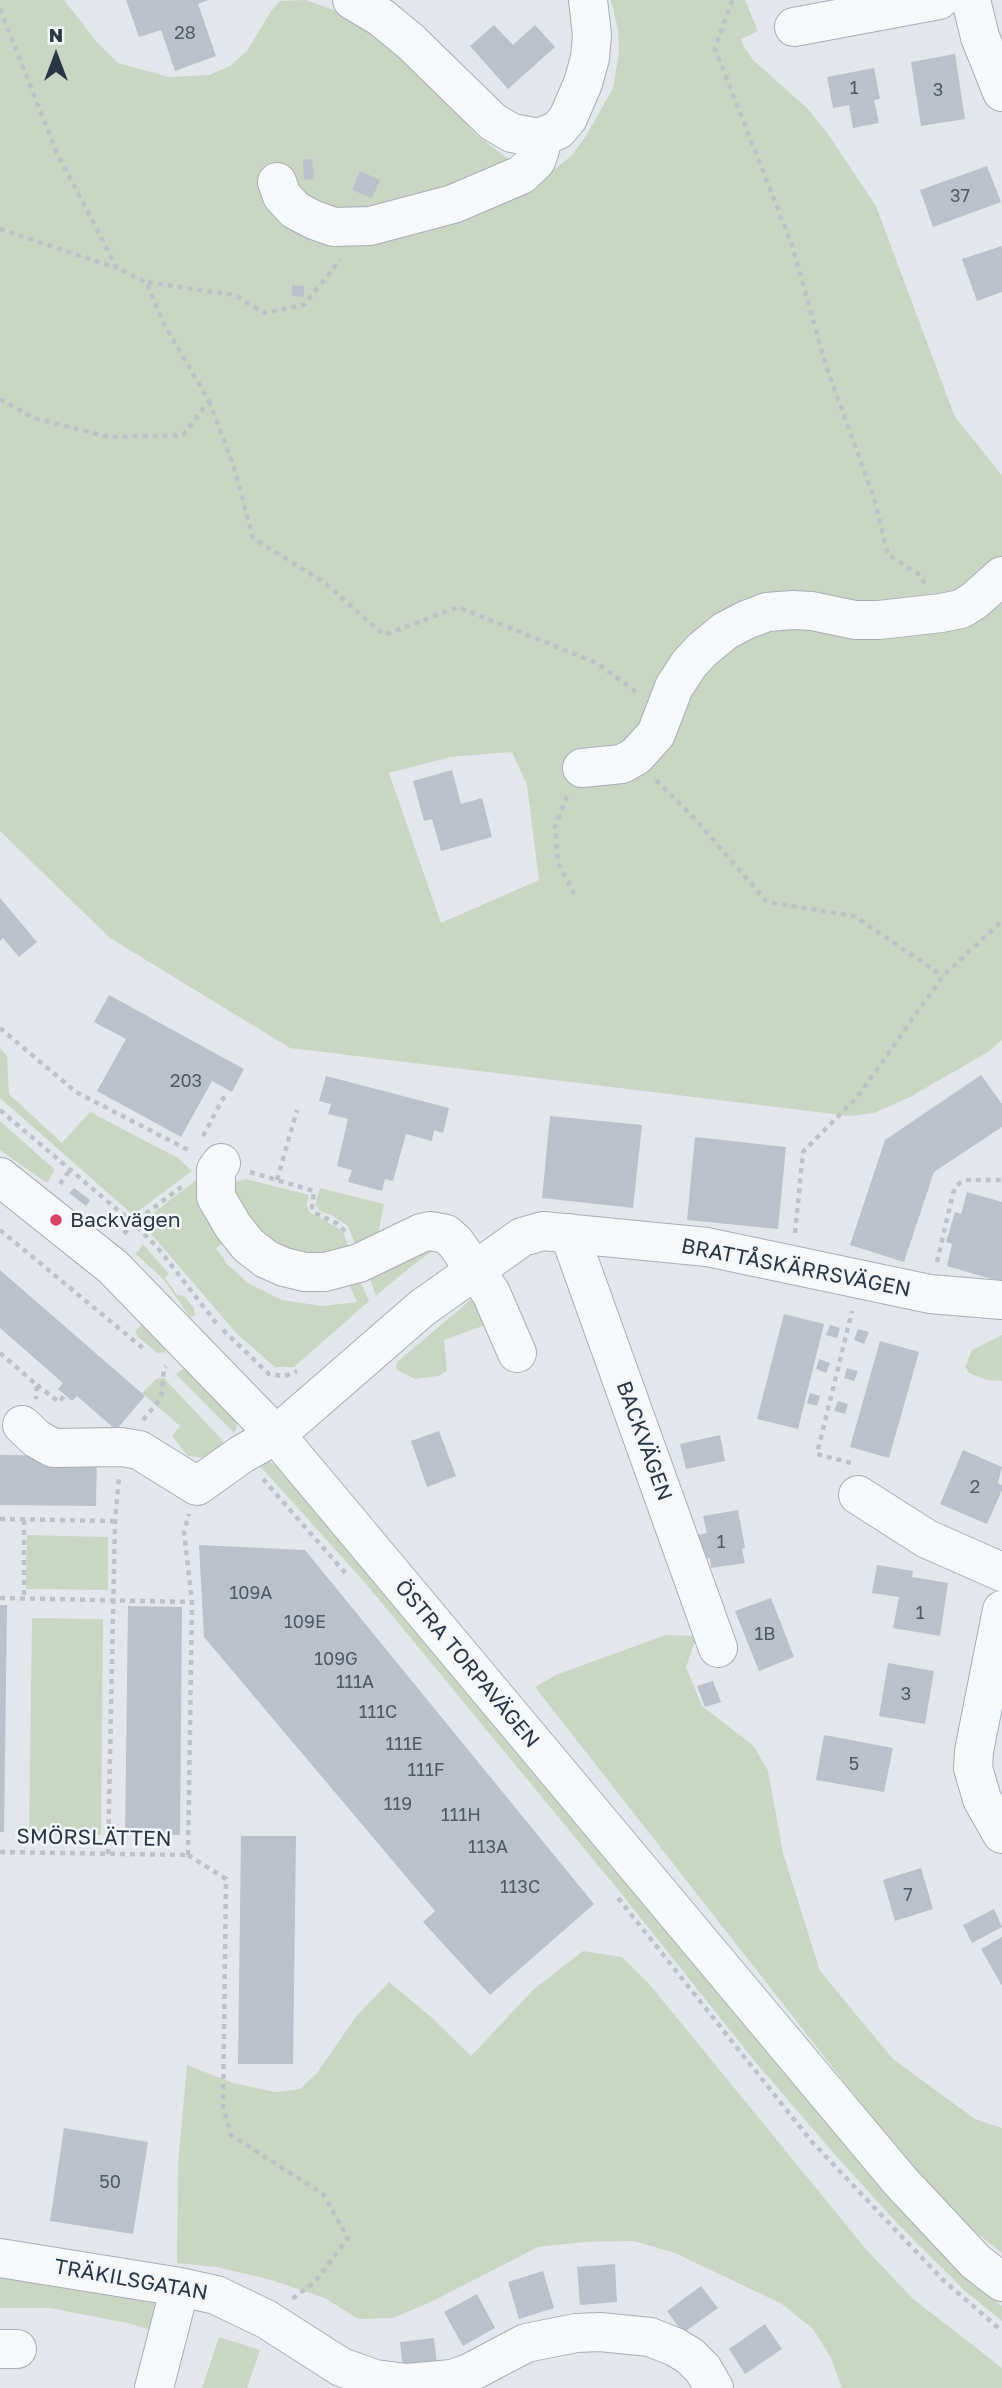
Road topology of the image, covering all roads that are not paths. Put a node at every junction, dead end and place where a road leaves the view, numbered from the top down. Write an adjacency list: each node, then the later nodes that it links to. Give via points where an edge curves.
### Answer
1 (352, 0): 7 (street, via 411,42 493,122 512,133)
2 (588, 0): 7 (street, via 592,35 583,83 568,118 558,130)
3 (939, 0): 5 (street)
4 (971, 0): 6 (street, via 979,37)
5 (794, 27)
6 (1002, 92)
7 (539, 138): 8 (street, via 536,161 521,175 453,204 370,226 334,227 314,220 295,210)
8 (276, 181)
9 (1002, 576): 10 (street, via 961,609 941,613 855,620 812,611 767,612 725,631 702,650 674,687 656,734 635,757 622,764)
10 (582, 768)
11 (211, 1162): 14 (street, via 216,1197 233,1226 248,1245 284,1267 305,1272 346,1268 430,1231 446,1234)
12 (0, 1177): 18 (street, ÖSTRA TORPAVÄGEN, via 113,1266)
13 (569, 1233): 14 (street, BRATTÅSKÄRRSVÄGEN, via 543,1231 522,1237); 15 (street, BRATTÅSKÄRRSVÄGEN, via 707,1247 930,1294); 22 (street, BACKVÄGEN)
14 (474, 1270): 16 (street, via 491,1293); 18 (street, BRATTÅSKÄRRSVÄGEN, via 422,1308)
15 (1002, 1300)
16 (517, 1353)
17 (32, 1406): 18 (street, BRATTÅSKÄRRSVÄGEN, via 37,1439 53,1448 139,1450 197,1486)
18 (276, 1435): 25 (street, ÖSTRA TORPAVÄGEN, via 901,2182 976,2262)
19 (858, 1494): 20 (street, via 927,1539)
20 (1002, 1572)
21 (1002, 1610): 23 (street, via 973,1768 982,1799)
22 (718, 1648)
23 (1002, 1834)
24 (0, 2258): 26 (street, TRÄKILSGATAN)
25 (1002, 2282)
26 (180, 2287): 27 (street, TRÄKILSGATAN, via 216,2295 266,2319 341,2367 375,2379); 28 (street)
27 (459, 2383): 29 (street, TRÄKILSGATAN, via 526,2343 600,2332 650,2337 675,2347 691,2357)
28 (154, 2388)
29 (714, 2388)

